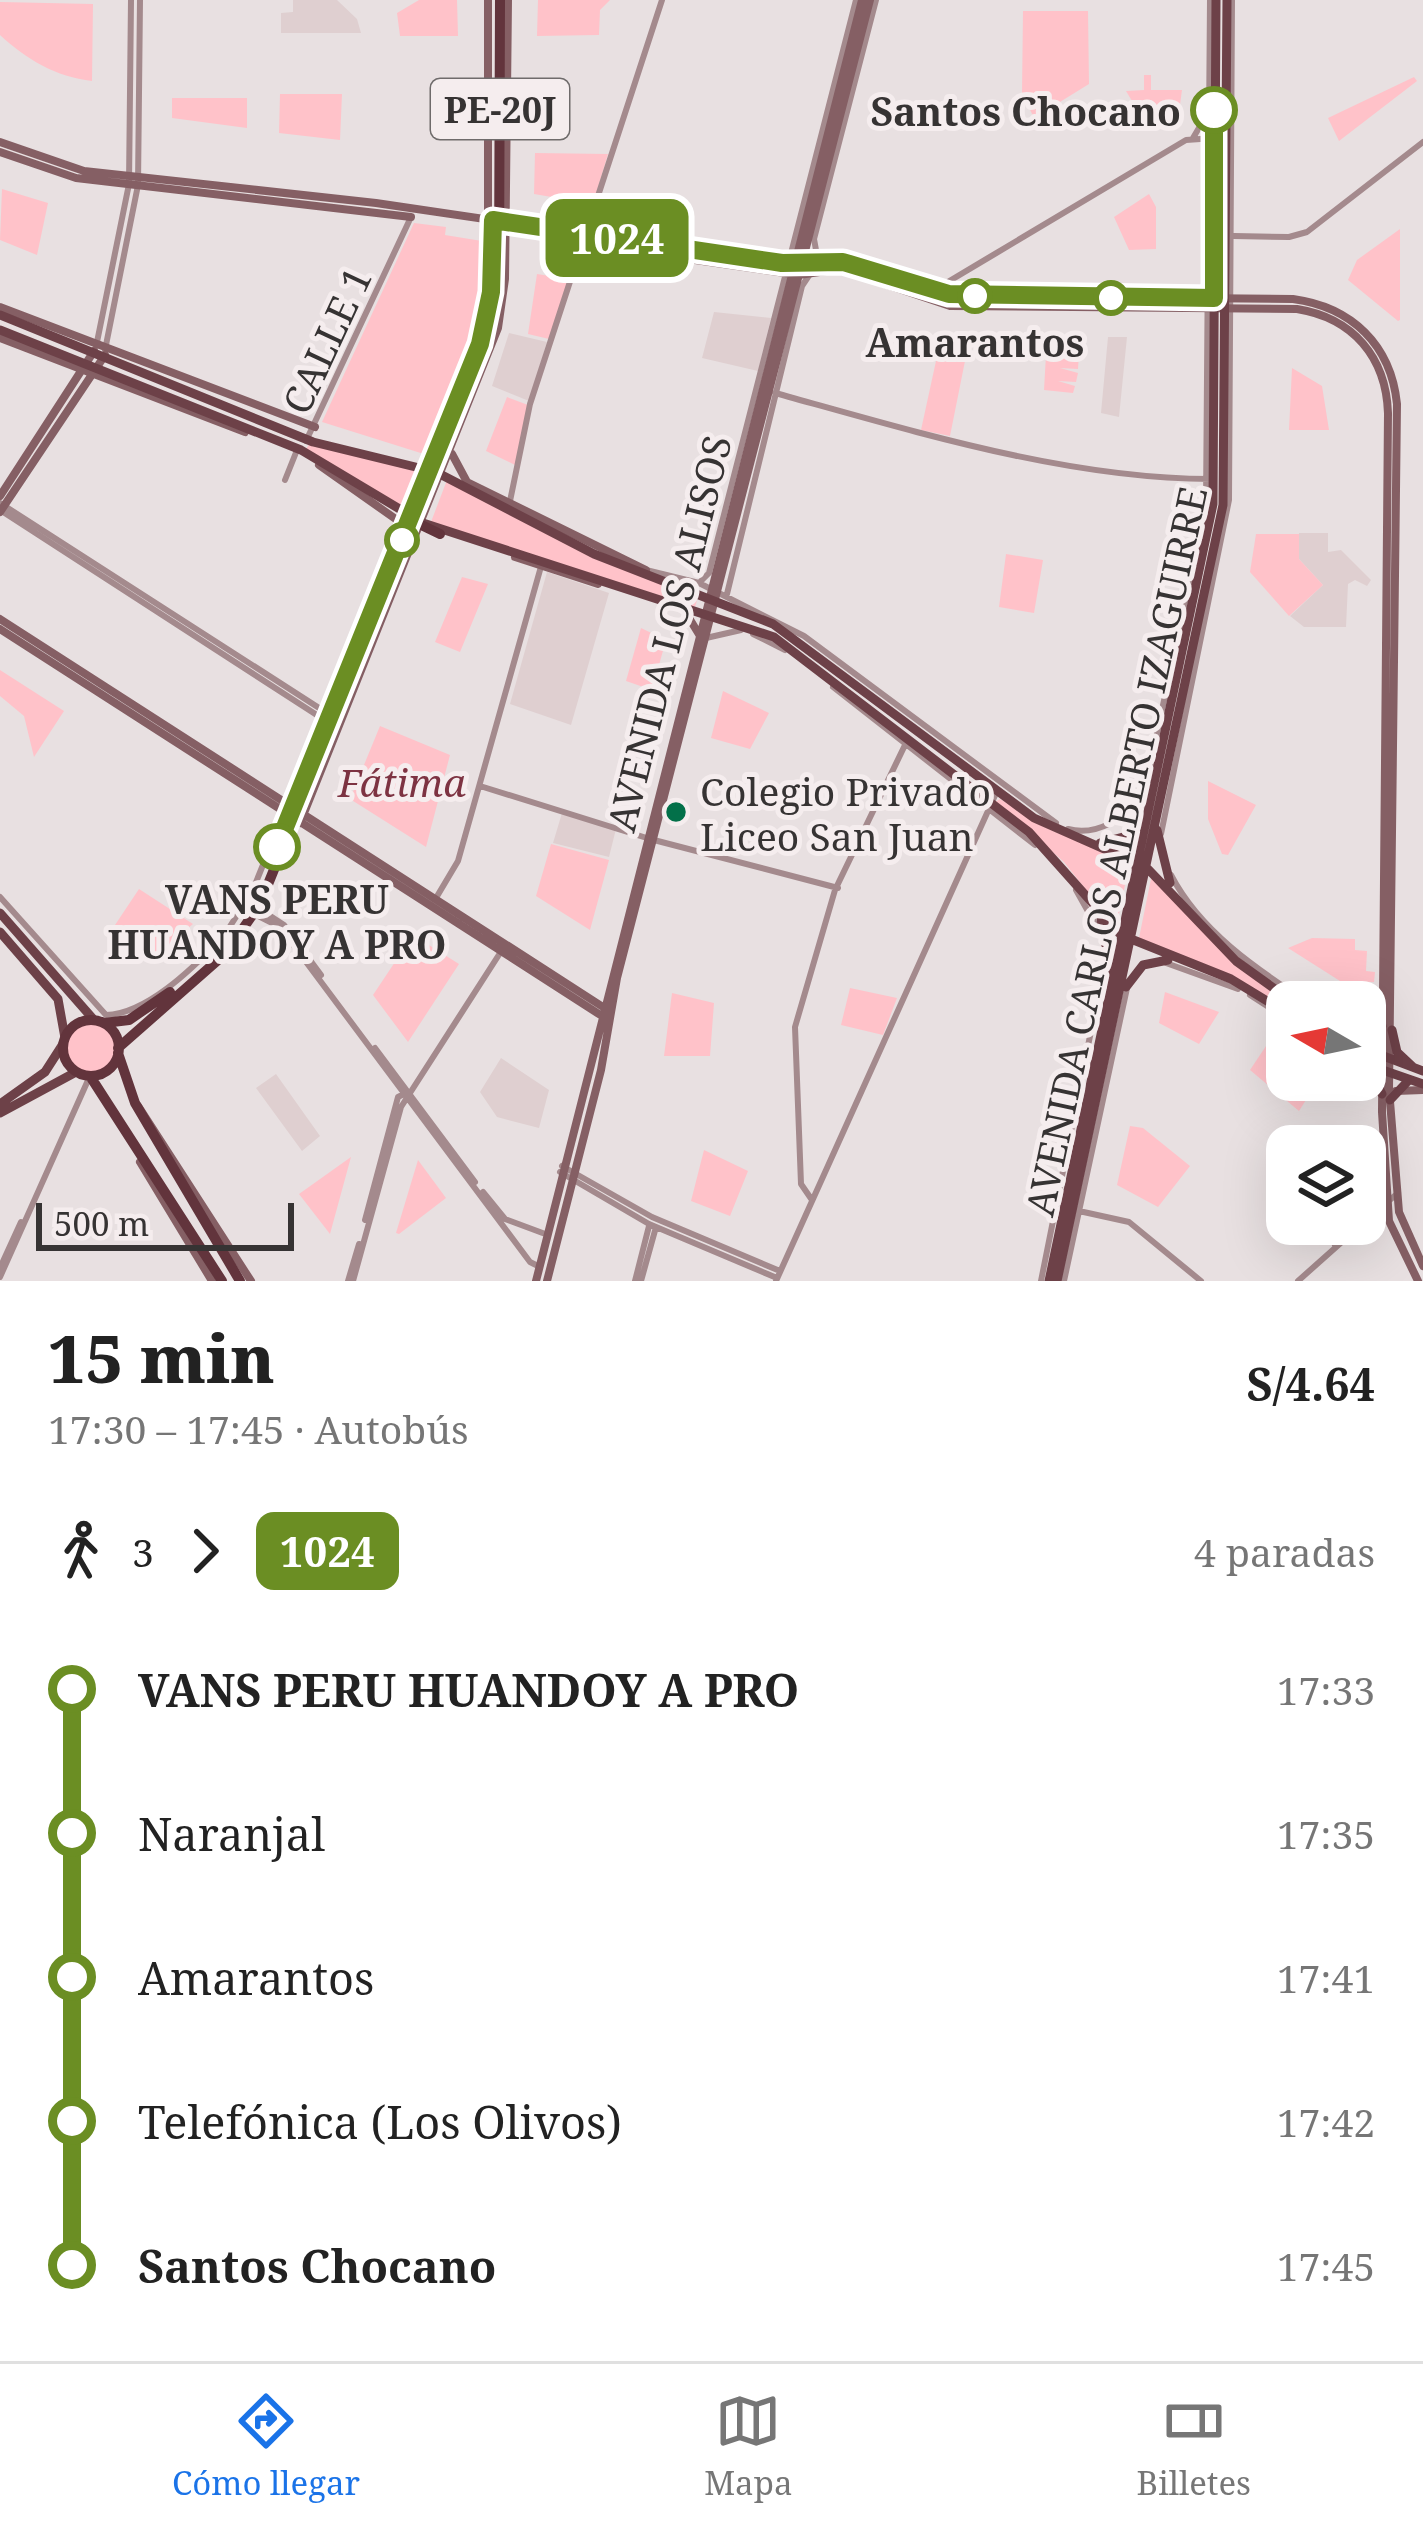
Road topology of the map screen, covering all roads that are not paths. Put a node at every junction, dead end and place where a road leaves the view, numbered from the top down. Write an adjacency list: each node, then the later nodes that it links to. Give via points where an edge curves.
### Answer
1 (136, 0): 16 (street)
2 (662, 0): 19 (street)
3 (866, 0): 20 (main road, AVENIDA LOS ALISOS); 22 (street); 24 (main road, AVENIDA LOS ALISOS)
4 (1213, 0): 7 (street, AVENIDA CARLOS ALBERTO IZAGUIRRE); 8 (main road, AVENIDA CARLOS ALBERTO IZAGUIRRE)
5 (1229, 0): 8 (main road, AVENIDA CARLOS ALBERTO IZAGUIRRE); 9 (street, AVENIDA CARLOS ALBERTO IZAGUIRRE)
6 (498, 1): 18 (highway, PE-20J)
7 (1210, 28): 8 (main road); 10 (street, AVENIDA CARLOS ALBERTO IZAGUIRRE)
8 (1221, 44): 9 (main road); 10 (main road, AVENIDA CARLOS ALBERTO IZAGUIRRE); 12 (main road, AVENIDA CARLOS ALBERTO IZAGUIRRE)
9 (1232, 71): 12 (street, AVENIDA CARLOS ALBERTO IZAGUIRRE)
10 (1211, 103): 11 (street); 12 (main road, AVENIDA CARLOS ALBERTO IZAGUIRRE)
11 (1192, 138): 12 (street); 25 (street)
12 (1220, 138): 21 (main road, AVENIDA CARLOS ALBERTO IZAGUIRRE); 26 (main road, AVENIDA CARLOS ALBERTO IZAGUIRRE)
13 (0, 142): 16 (main road, via 52,164)
14 (1423, 142): 21 (street, via 1307,232)
15 (0, 152): 16 (main road, via 60,174)
16 (134, 180): 17 (main road); 31 (street)
17 (411, 213): 18 (main road); 37 (street, CALLE 1)
18 (496, 224): 19 (main road); 39 (main road, via 498,328); 41 (highway, PE-20J, via 487,319)
19 (586, 234): 24 (main road); 45 (street, via 530,404)
20 (810, 234): 22 (main road); 24 (main road, AVENIDA LOS ALISOS)
21 (1228, 236): 26 (main road, AVENIDA CARLOS ALBERTO IZAGUIRRE)
22 (816, 250): 23 (main road)
23 (825, 265): 24 (main road); 25 (main road); 26 (main road, via 945,305); 35 (street, AVENIDA LOS ALISOS, via 803,281)
24 (794, 270): 51 (main road, AVENIDA LOS ALISOS)
25 (930, 290): 26 (main road)
26 (1219, 303): 42 (main road, AVENIDA CARLOS ALBERTO IZAGUIRRE); 65 (main road, AVENIDA CARLOS ALBERTO IZAGUIRRE, via 1223,505); 65 (street, AVENIDA CARLOS ALBERTO IZAGUIRRE, via 1229,505); 98 (main road, via 1318,304 1367,333 1394,378)
27 (2, 313): 28 (main road); 29 (main road, via 9,326); 31 (main road)
28 (23, 324): 30 (main road); 31 (main road)
29 (0, 333): 30 (main road); 32 (main road)
30 (16, 338): 32 (main road)
31 (100, 349): 33 (main road); 34 (main road)
32 (55, 357): 34 (main road)
33 (142, 368): 36 (main road); 37 (main road)
34 (90, 372): 36 (main road); 36 (main road); 44 (main road)
35 (775, 393): 42 (street, via 893,427 1132,477); 51 (street, AVENIDA LOS ALISOS)
36 (175, 398): 38 (main road); 40 (main road)
37 (315, 427): 38 (street, CALLE 1)
38 (309, 440): 40 (street, CALLE 1); 41 (main road)
39 (452, 449): 41 (main road); 45 (main road, via 462,478)
40 (297, 451): 43 (street, CALLE 1); 46 (main road)
41 (436, 472): 45 (main road); 46 (highway, PE-20J)
42 (1210, 479): 68 (main road, AVENIDA CARLOS ALBERTO IZAGUIRRE); 73 (street, AVENIDA CARLOS ALBERTO IZAGUIRRE, via 1149,782 1137,804)
43 (285, 480)
44 (1, 506): 62 (street)
45 (509, 506): 50 (main road)
46 (411, 529): 47 (highway); 47 (main road); 48 (main road); 62 (highway, PE-20J); 71 (highway, PE-20J); 71 (main road)
47 (440, 534): 48 (main road)
48 (500, 549): 49 (main road)
49 (542, 563): 52 (main road); 53 (main road); 67 (street)
50 (650, 574): 51 (main road); 51 (street)
51 (713, 590): 55 (main road, AVENIDA LOS ALISOS); 60 (main road)
52 (653, 595): 53 (main road); 55 (main road)
53 (638, 596): 54 (main road)
54 (686, 613): 55 (main road); 59 (main road)
55 (708, 615): 57 (main road); 59 (main road, AVENIDA LOS ALISOS)
56 (0, 619): 66 (main road)
57 (739, 626): 59 (street); 64 (street, via 789,652); 70 (main road, via 789,647)
58 (0, 628): 66 (main road)
59 (703, 637): 74 (main road, AVENIDA LOS ALISOS)
60 (818, 650): 61 (street); 63 (main road)
61 (888, 700): 63 (main road); 73 (street, via 1042,816)
62 (326, 716): 71 (highway, PE-20J)
63 (896, 716): 69 (main road)
64 (906, 746): 70 (street); 78 (street)
65 (1171, 762): 68 (main road, AVENIDA CARLOS ALBERTO IZAGUIRRE); 93 (street, AVENIDA CARLOS ALBERTO IZAGUIRRE, via 1161,830 1174,881 1246,961)
66 (226, 772): 71 (main road)
67 (480, 786): 74 (street); 81 (street, via 458,861)
68 (1158, 788): 72 (main road, AVENIDA CARLOS ALBERTO IZAGUIRRE); 75 (main road, via 1127,836); 76 (main road, AVENIDA CARLOS ALBERTO IZAGUIRRE)
69 (997, 791): 70 (street); 73 (main road, via 1043,823)
70 (988, 804): 80 (main road, via 1046,848); 127 (street)
71 (294, 814): 81 (main road); 82 (highway, PE-20J); 85 (highway, PE-20J); 88 (street); 89 (main road)
72 (1156, 820): 76 (main road, AVENIDA CARLOS ALBERTO IZAGUIRRE); 77 (main road)
73 (1080, 835): 75 (main road)
74 (650, 840): 78 (street); 100 (main road, AVENIDA LOS ALISOS)
75 (1098, 844): 76 (main road)
76 (1142, 865): 77 (main road); 87 (main road, AVENIDA CARLOS ALBERTO IZAGUIRRE)
77 (1172, 888): 95 (main road, via 1229,955)
78 (838, 889): 127 (street, via 797,1037 804,1182)
79 (0, 897): 102 (street)
80 (1084, 898): 84 (main road); 90 (street)
81 (435, 900): 89 (main road)
82 (256, 911): 107 (highway, PE-20J, via 226,953); 117 (street, via 280,926); 117 (street, via 284,925)
83 (0, 913): 102 (main road)
84 (1099, 914): 87 (main road); 90 (main road)
85 (237, 929): 88 (highway); 102 (highway, PE-20J, via 139,1014)
86 (0, 932): 105 (main road, via 58,1000)
87 (1126, 938): 91 (main road); 96 (main road, AVENIDA CARLOS ALBERTO IZAGUIRRE)
88 (219, 941): 102 (street, via 161,990)
89 (503, 949): 100 (main road); 117 (street)
90 (1106, 954): 96 (main road); 104 (street, AVENIDA CARLOS ALBERTO IZAGUIRRE)
91 (1176, 963): 92 (main road); 94 (street); 96 (street, AVENIDA CARLOS ALBERTO IZAGUIRRE, via 1152,965); 96 (main road, via 1143,965)
92 (1216, 973): 94 (main road); 97 (main road)
93 (1276, 981)
94 (1225, 982): 99 (street)
95 (1266, 982)
96 (1117, 992): 101 (main road, AVENIDA CARLOS ALBERTO IZAGUIRRE); 110 (street, AVENIDA CARLOS ALBERTO IZAGUIRRE)
97 (1266, 1003)
98 (1386, 1003): 103 (main road)
99 (1266, 1004)
100 (606, 1012): 124 (main road, AVENIDA LOS ALISOS)
101 (1110, 1014): 104 (main road, AVENIDA CARLOS ALBERTO IZAGUIRRE); 108 (main road, AVENIDA CARLOS ALBERTO IZAGUIRRE)
102 (101, 1018): 105 (highway, via 80,1022); 107 (highway)
103 (1388, 1027): 106 (main road); 111 (main road, via 1397,1052)
104 (1097, 1034): 119 (main road, AVENIDA CARLOS ALBERTO IZAGUIRRE)
105 (64, 1040): 113 (highway, via 65,1060); 121 (main road, via 45,1072)
106 (1386, 1049)
107 (118, 1051): 113 (highway, via 111,1067); 120 (highway)
108 (1106, 1051): 110 (main road); 123 (main road, AVENIDA CARLOS ALBERTO IZAGUIRRE)
109 (1386, 1060): 111 (main road)
110 (1112, 1064): 129 (street, AVENIDA CARLOS ALBERTO IZAGUIRRE)
111 (1421, 1068)
112 (1386, 1074): 114 (main road)
113 (85, 1075): 121 (main road); 122 (highway); 136 (street); 137 (street)
114 (1408, 1081): 115 (main road); 118 (main road)
115 (1423, 1087): 118 (main road)
116 (1386, 1088): 118 (main road)
117 (405, 1095): 131 (street, via 501,1215); 135 (street); 143 (street)
118 (1387, 1102): 125 (main road); 126 (main road)
119 (1082, 1104): 123 (main road, AVENIDA CARLOS ALBERTO IZAGUIRRE); 147 (street, AVENIDA CARLOS ALBERTO IZAGUIRRE)
120 (136, 1105): 141 (highway); 142 (main road)
121 (1, 1106)
122 (127, 1127): 139 (main road, via 129,1144); 140 (highway)
123 (1076, 1167): 147 (main road, AVENIDA CARLOS ALBERTO IZAGUIRRE)
124 (567, 1172): 130 (street); 131 (main road, AVENIDA LOS ALISOS); 145 (main road, AVENIDA LOS ALISOS)
125 (1386, 1175): 128 (main road)
126 (1398, 1193): 128 (street); 134 (main road, via 1400,1220)
127 (813, 1198): 138 (street)
128 (1387, 1201): 150 (main road)
129 (1079, 1210): 147 (street, AVENIDA CARLOS ALBERTO IZAGUIRRE); 148 (street, via 1129,1222)
130 (653, 1222): 138 (street); 146 (street)
131 (548, 1235): 135 (main road, AVENIDA LOS ALISOS)
132 (1331, 1245): 149 (street)
133 (1338, 1245): 149 (street)
134 (1423, 1266)
135 (540, 1267): 144 (main road, AVENIDA LOS ALISOS)
136 (0, 1268)
137 (0, 1277)
138 (778, 1277)
139 (212, 1281)
140 (222, 1281)
141 (240, 1281)
142 (251, 1281)
143 (351, 1281)
144 (536, 1281)
145 (547, 1281)
146 (638, 1281)
147 (1053, 1281)
148 (1201, 1281)
149 (1296, 1281)
150 (1418, 1281)

